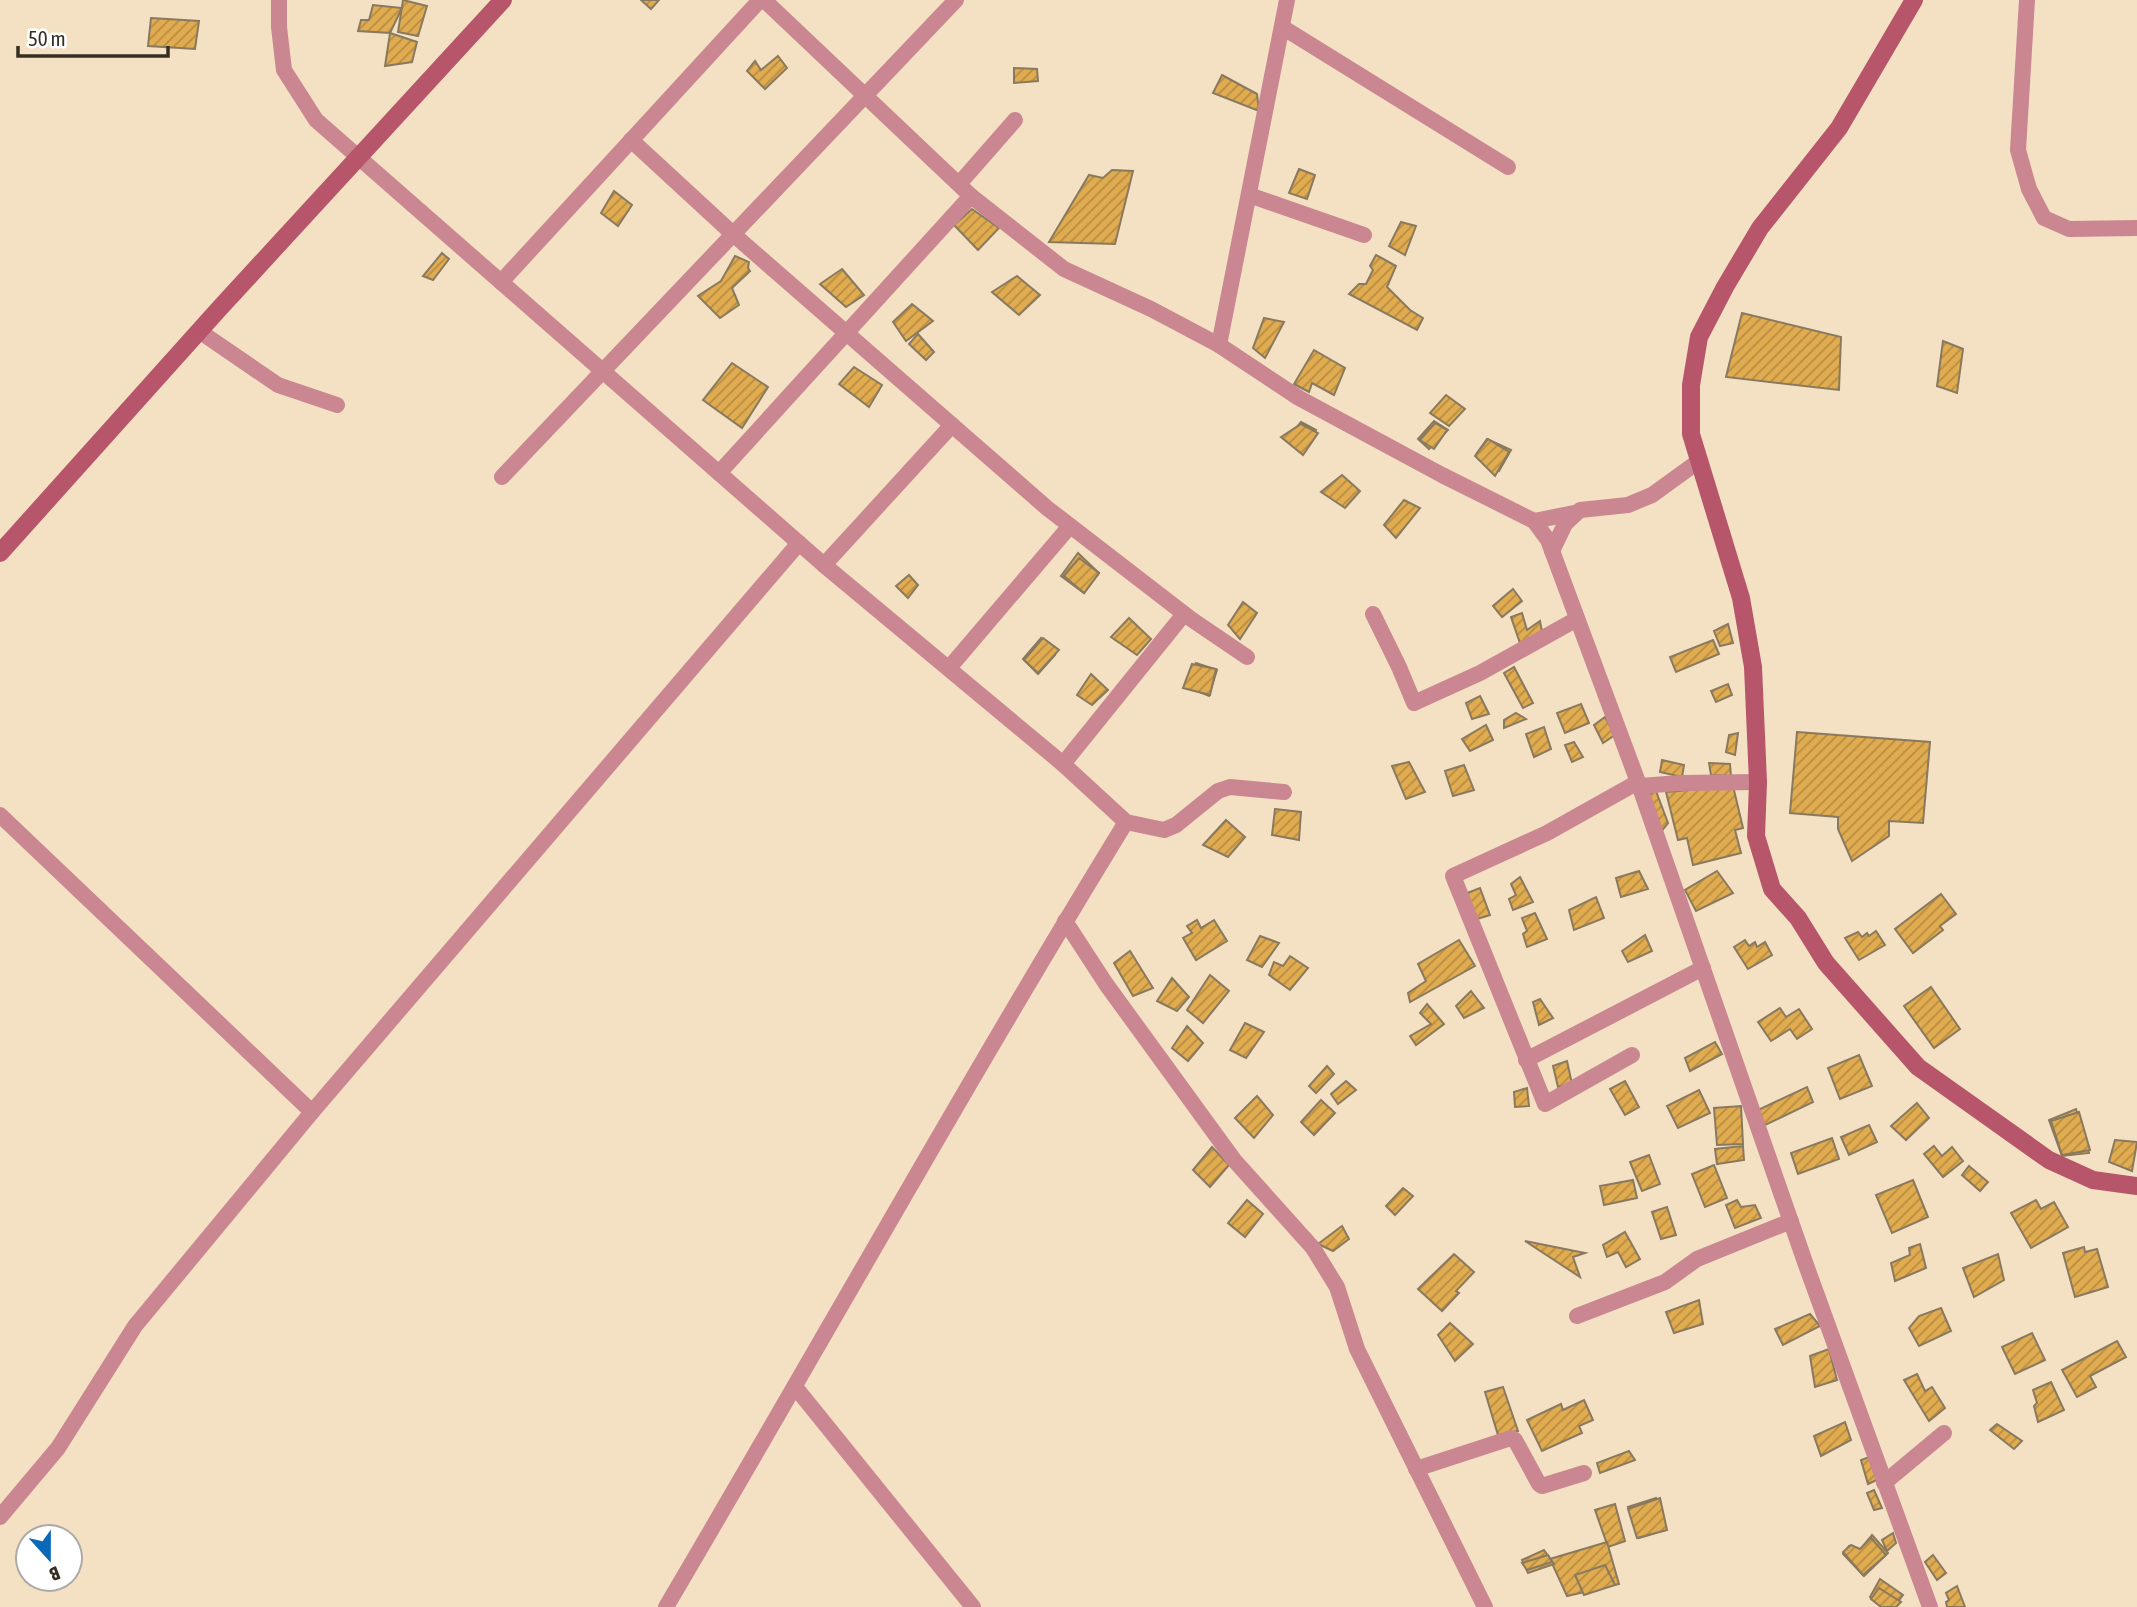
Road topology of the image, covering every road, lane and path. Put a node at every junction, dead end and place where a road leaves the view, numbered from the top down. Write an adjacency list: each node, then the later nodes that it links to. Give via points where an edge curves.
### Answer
1 (279, 0): 12 (street, via 284,70 316,120)
2 (503, 0): 12 (street)
3 (762, 0): 9 (street); 11 (street)
4 (956, 0): 9 (street)
5 (1287, 0): 8 (street)
6 (1914, 0): 27 (street, via 1839,128 1760,229 1699,337 1691,385 1691,434)
7 (2027, 0): 17 (street, via 2018,150 2029,189 2043,218 2069,229)
8 (1282, 27): 13 (street); 15 (street)
9 (865, 96): 14 (street); 18 (street)
10 (1015, 120): 14 (street)
11 (631, 140): 18 (street); 20 (street)
12 (359, 157): 20 (street); 21 (street)
13 (1508, 167)
14 (959, 184): 16 (street)
15 (1249, 195): 19 (street); 23 (street)
16 (971, 196): 22 (street); 23 (street, via 1064,269)
17 (2137, 228)
18 (733, 234): 22 (street); 24 (street)
19 (1364, 235)
20 (501, 282): 24 (street)
21 (199, 331): 25 (street, via 278,385); 35 (street)
22 (846, 332): 26 (street); 28 (street)
23 (1219, 345): 31 (street, via 1299,398)
24 (602, 371): 28 (street); 29 (street)
25 (337, 405)
26 (952, 425): 32 (street); 36 (street)
27 (1699, 461): 30 (street, via 1661,489 1628,505); 43 (street, via 1741,598 1753,667)
28 (719, 473): 33 (street)
29 (502, 477)
30 (1574, 513): 31 (street); 34 (street)
31 (1534, 521): 34 (street)
32 (1070, 526): 37 (street); 41 (street)
33 (799, 543): 36 (street); 52 (street)
34 (1552, 551): 39 (street)
35 (0, 552)
36 (824, 565): 41 (street)
37 (1184, 614): 40 (street); 42 (street)
38 (1373, 614): 39 (street, via 1413,703 1480,673)
39 (1577, 619): 44 (street)
40 (1247, 657)
41 (949, 668): 42 (street)
42 (1063, 764): 47 (street)
43 (1758, 782): 44 (street); 53 (street, via 1756,836 1772,889 1798,918 1826,963 1918,1067 2049,1160 2093,1180)
44 (1639, 784): 49 (street); 51 (street, via 1453,876)
45 (1284, 792): 47 (street, via 1230,787 1217,791 1164,830)
46 (0, 816): 52 (street)
47 (1126, 822): 48 (street)
48 (1065, 921): 56 (street); 58 (street, via 1234,1160 1313,1248 1337,1287 1357,1349)
49 (1703, 968): 51 (street); 54 (street)
50 (1632, 1055): 51 (street, via 1545,1104)
51 (1526, 1060)
52 (312, 1112): 61 (street, via 135,1326 58,1448)
53 (2137, 1185)
54 (1791, 1221): 55 (street, via 1697,1259 1665,1282); 60 (street)
55 (1577, 1316)
56 (796, 1388): 62 (street); 63 (street)
57 (1944, 1433): 60 (street)
58 (1416, 1469): 59 (street, via 1511,1438 1542,1486); 64 (street)
59 (1584, 1473)
60 (1884, 1483): 65 (street)
61 (0, 1517)
62 (666, 1607)
63 (973, 1607)
64 (1485, 1607)
65 (1930, 1607)

